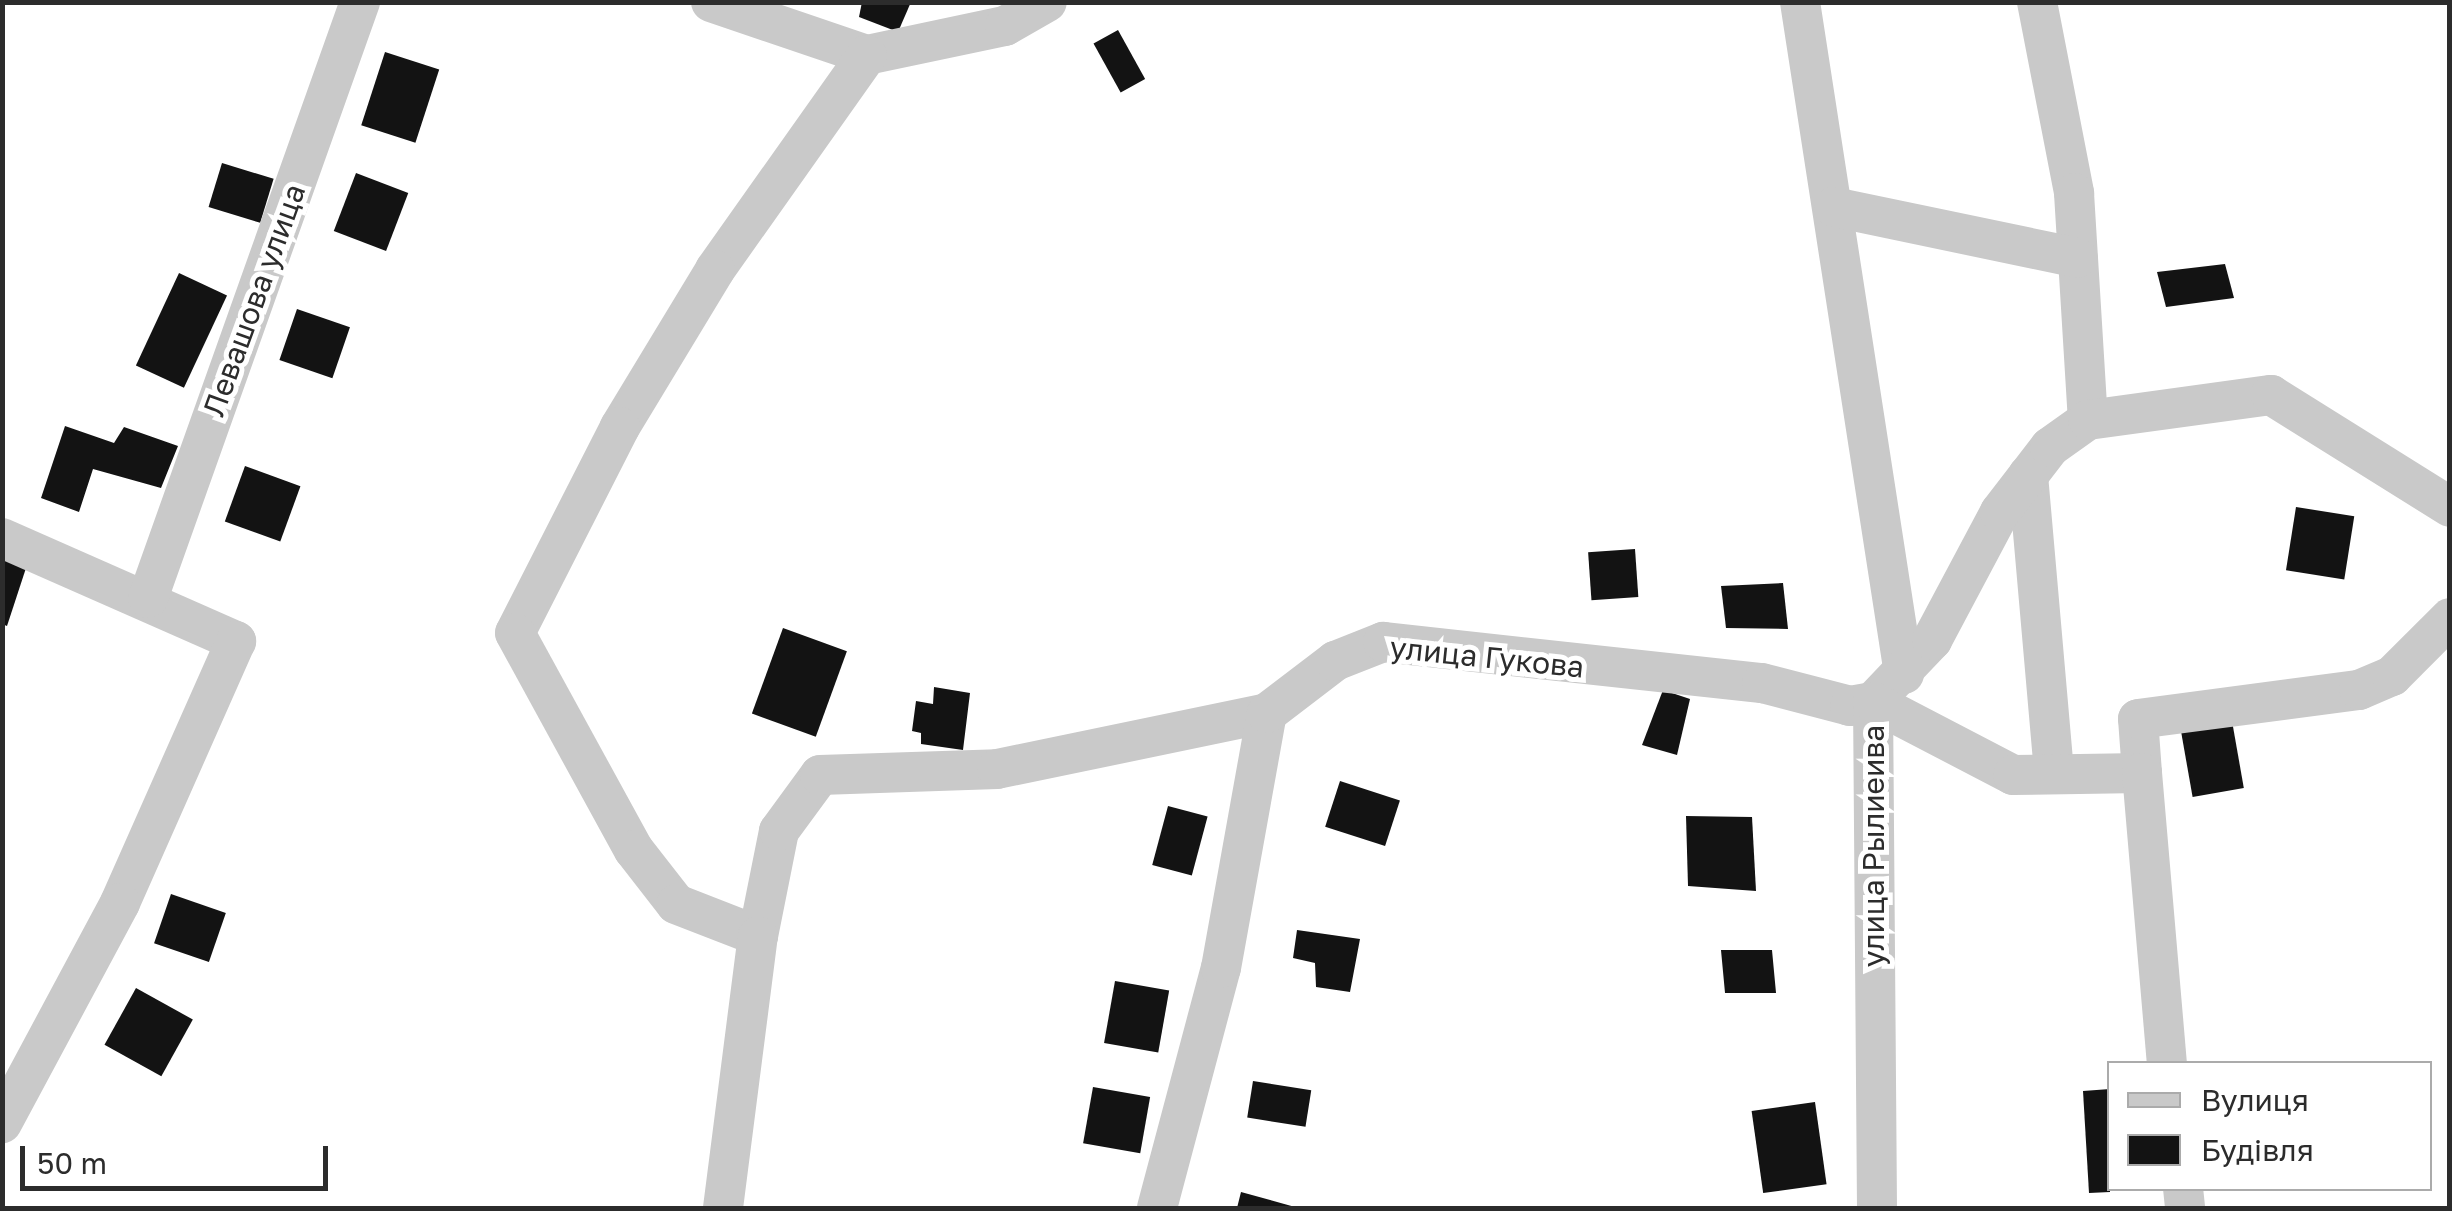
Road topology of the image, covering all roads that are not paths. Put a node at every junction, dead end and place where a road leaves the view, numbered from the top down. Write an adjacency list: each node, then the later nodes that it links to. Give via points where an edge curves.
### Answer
1 (360, 2): 15 (street, Левашова улица)
2 (710, 2): 6 (street)
3 (1047, 2): 6 (street, via 1004,26)
4 (1800, 2): 7 (street)
5 (2038, 2): 8 (street, via 2074,193)
6 (867, 55): 22 (street, via 714,270 620,426 515,633 634,850 676,904)
7 (1834, 208): 8 (street); 17 (street)
8 (2078, 258): 9 (street)
9 (2088, 420): 10 (street, via 2050,447); 12 (street, via 2270,396)
10 (2028, 476): 17 (street); 21 (street)
11 (2450, 480): 12 (street)
12 (2409, 482): 13 (street)
13 (2450, 507)
14 (2, 538): 15 (street)
15 (148, 598): 24 (street, via 236,640 120,904)
16 (2450, 618): 20 (street, via 2392,676 2359,690 2138,719)
17 (1904, 674): 18 (street)
18 (1873, 702): 19 (street, улица Гукова, via 1850,706 1762,683 1382,642 1335,660); 21 (street, улица Рылиеива, via 2013,775); 27 (street, улица Рылиеива)
19 (1266, 713): 22 (street, via 997,770 820,774 779,832); 26 (street, via 1221,968)
20 (2142, 773): 21 (street, улица Рылиеива); 23 (street)
21 (2054, 774)
22 (758, 936): 25 (street)
23 (2167, 1061)
24 (2, 1123)
25 (723, 1208)
26 (1158, 1208)
27 (1878, 1208)

